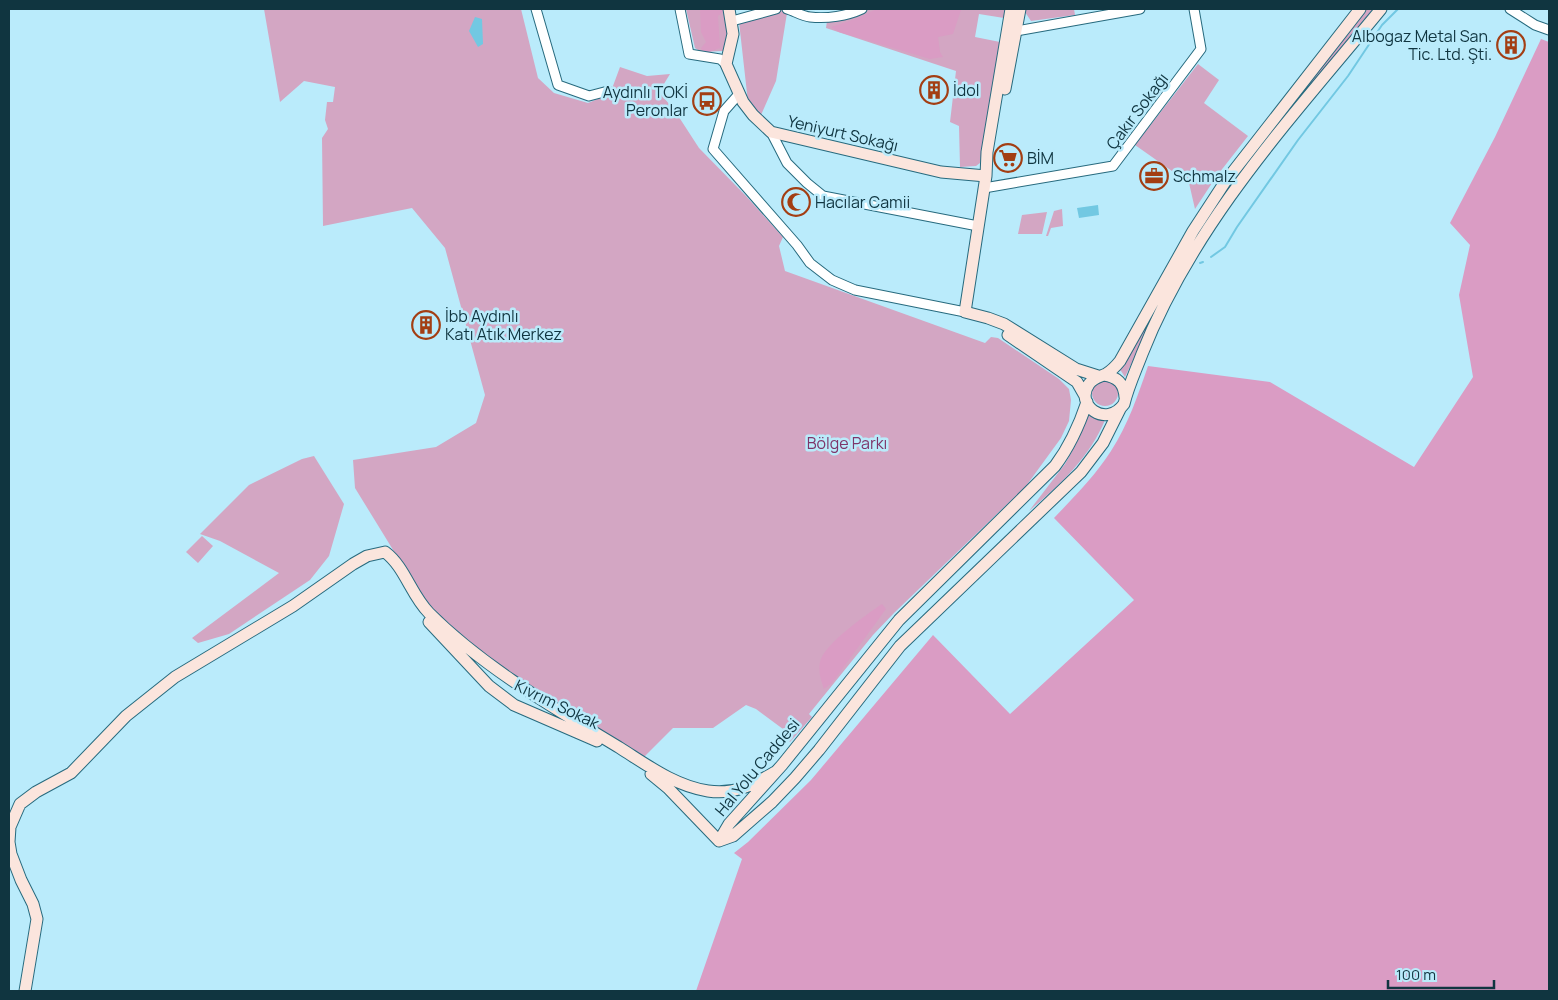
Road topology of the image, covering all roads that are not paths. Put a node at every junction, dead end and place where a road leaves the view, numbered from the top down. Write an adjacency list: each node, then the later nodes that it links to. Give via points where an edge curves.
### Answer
1 (536, 9): 18 (street, via 558,86 589,96)
2 (680, 9): 17 (street, via 689,54 720,59)
3 (729, 9): 14 (street)
4 (776, 9): 14 (street)
5 (787, 9): 6 (street, via 809,17 832,17)
6 (862, 9)
7 (1011, 9): 21 (street)
8 (1020, 9): 16 (street)
9 (1140, 9): 16 (street)
10 (1194, 9): 22 (street, Çakır Sokağı, via 1201,49 1113,166)
11 (1360, 9): 25 (street, via 1225,182 1193,231 1129,347 1115,367)
12 (1381, 9): 26 (street, via 1260,155 1221,208 1168,298)
13 (1510, 9): 15 (street)
14 (732, 21): 17 (street, via 733,34)
15 (1549, 30)
16 (1016, 31): 21 (street, via 994,152)
17 (726, 64): 19 (street, Yeniyurt Sokağı)
18 (608, 91)
19 (739, 94): 20 (street, Yeniyurt Sokağı, via 753,115); 24 (street, via 724,111 713,149 810,262 832,280 855,290)
20 (771, 132): 21 (street, Yeniyurt Sokağı, via 941,172); 23 (street, via 787,163 823,196)
21 (986, 176): 22 (street)
22 (984, 188): 23 (street)
23 (978, 226): 24 (street)
24 (965, 312): 25 (street, via 1004,324 1076,369); 27 (street, via 1002,331 1077,382)
25 (1101, 376): 26 (street, via 1117,379 1122,384); 27 (street, via 1089,384)
26 (1125, 397): 28 (street)
27 (1086, 399): 28 (street, via 1090,408 1101,415); 30 (street, Hal Yolu Caddesi, via 1077,431 1055,466 899,620)
28 (1120, 409): 31 (street, Hal Yolu Caddesi, via 1102,443 1081,472 900,646 819,750 778,796 733,836)
29 (384, 552): 30 (street, via 397,564 424,608 477,655 646,765 692,787 719,792 742,789); 31 (street, Kıvrım Sokak, via 428,621 489,686 514,705 617,750 634,761 668,788); 32 (street, via 353,564 293,606 174,676 126,716 71,774 20,804 10,827 9,842 37,919)
30 (775, 772): 31 (street, Hal Yolu Caddesi, via 729,824)
31 (719, 841)
32 (25, 991)

